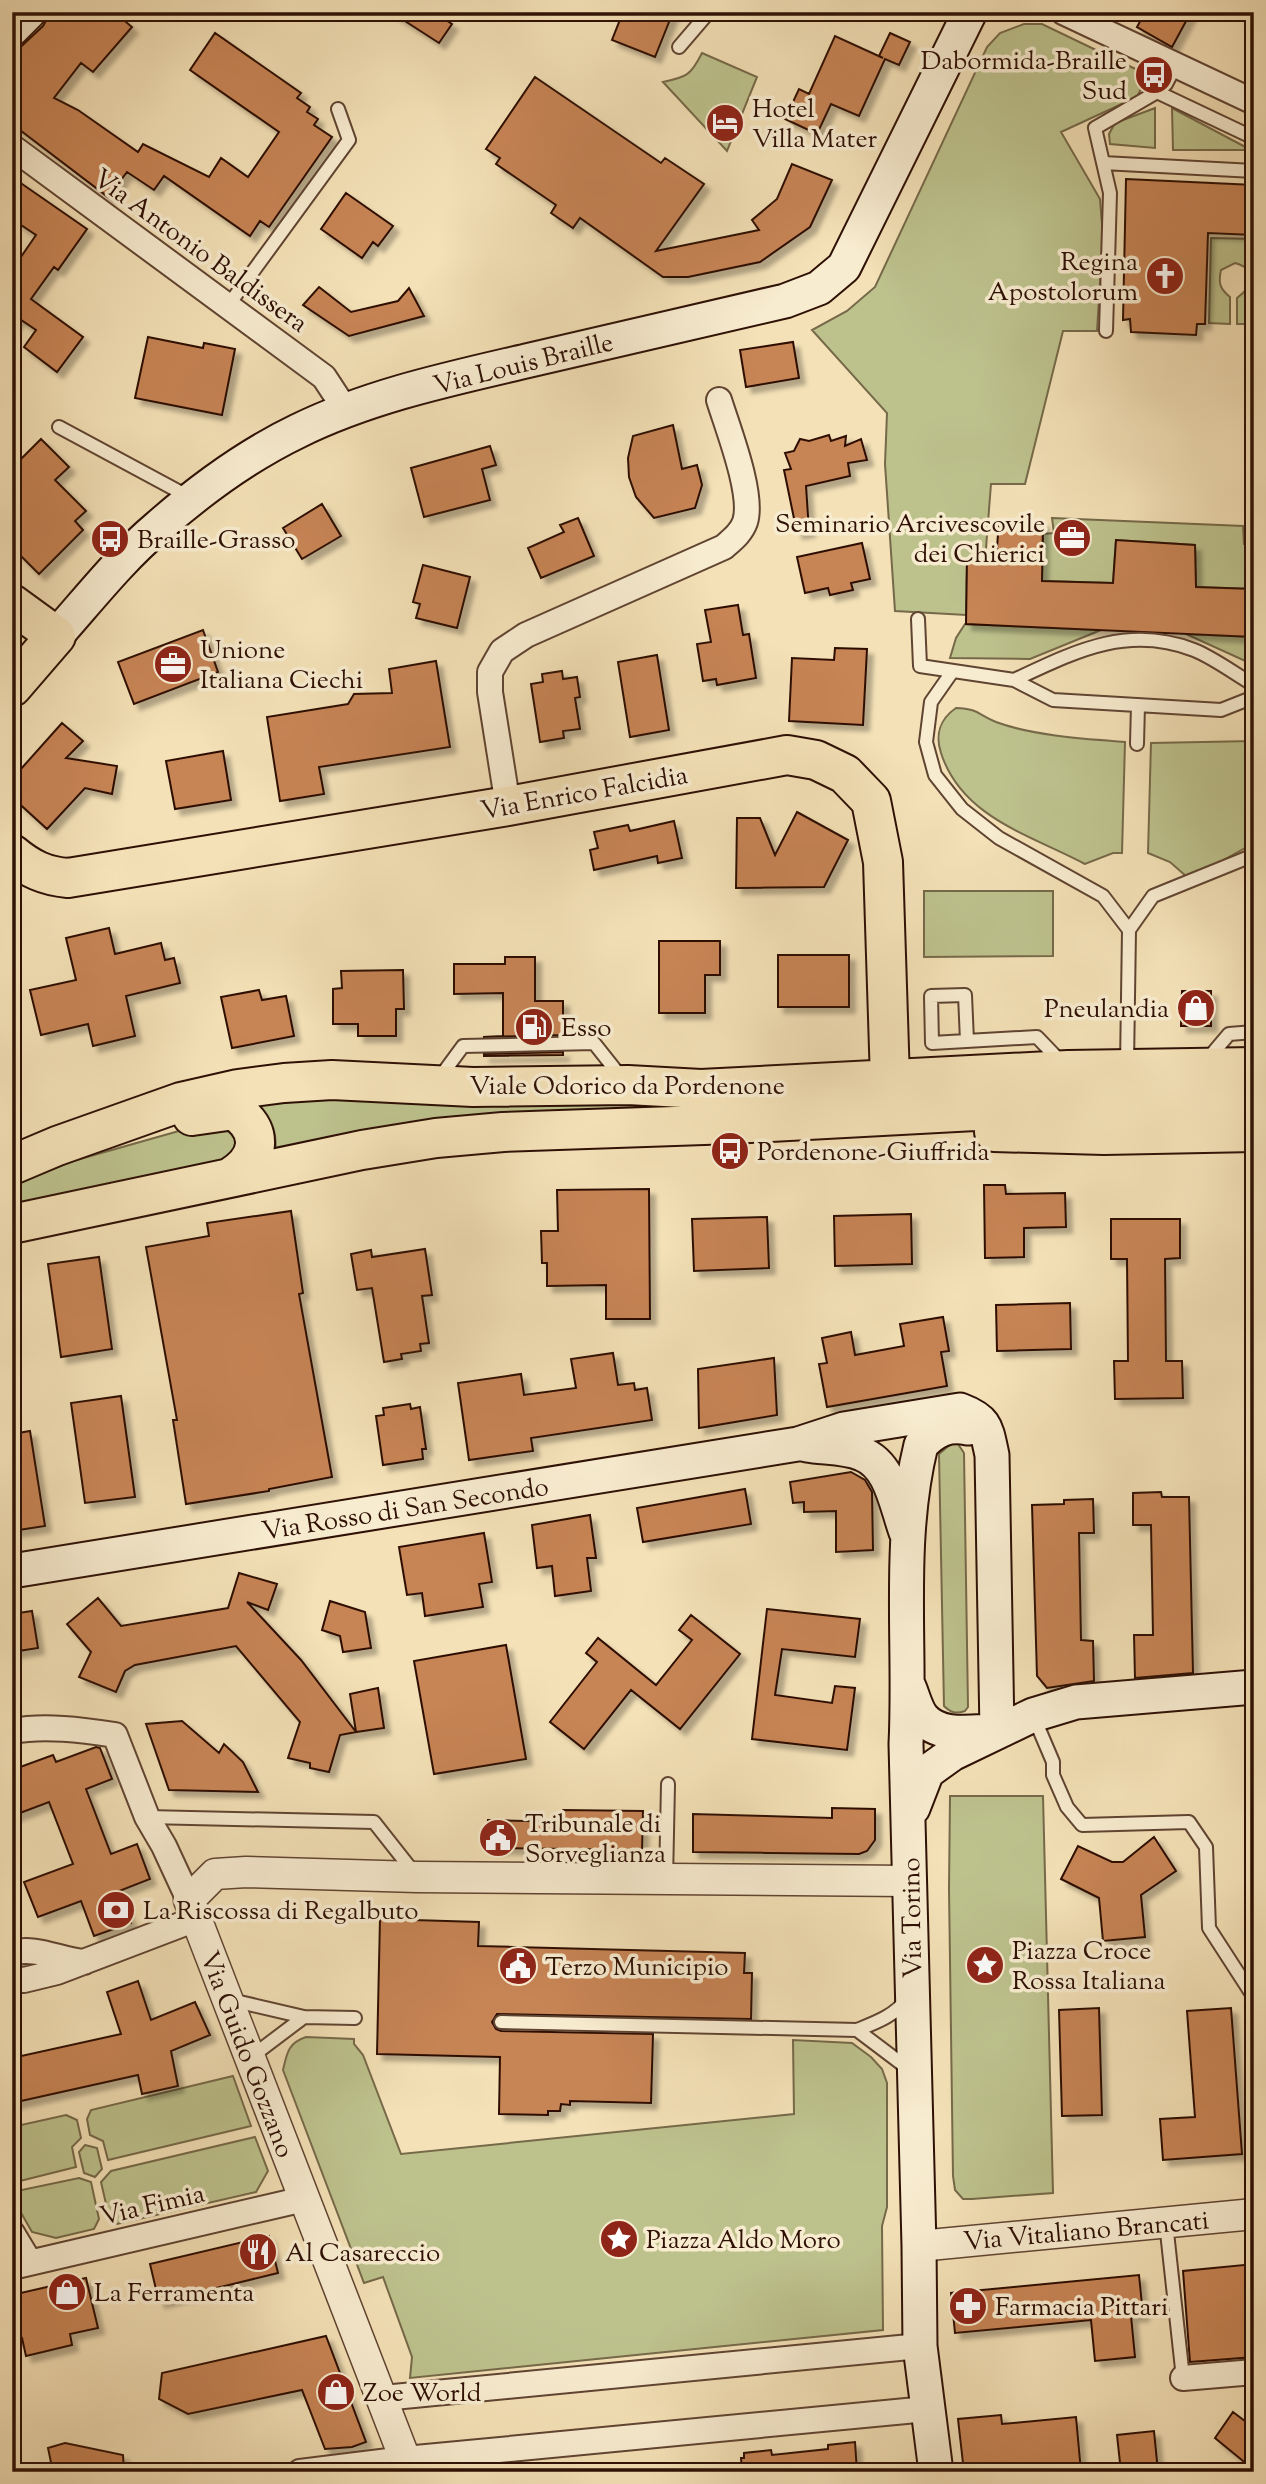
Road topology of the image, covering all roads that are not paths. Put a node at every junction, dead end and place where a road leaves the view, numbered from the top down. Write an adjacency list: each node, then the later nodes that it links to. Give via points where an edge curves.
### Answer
1 (29, 12): 5 (main road)
2 (709, 12): 6 (lane)
3 (970, 12): 18 (main road, Via Louis Braille, via 849,258 819,288 785,301 487,370)
4 (1063, 12): 7 (street)
5 (12, 29)
6 (679, 47)
7 (1177, 65): 8 (lane); 9 (street)
8 (1157, 92): 11 (lane); 13 (lane, via 1095,128)
9 (1254, 102)
10 (338, 109): 15 (lane, via 349,140)
11 (1254, 138)
12 (12, 147): 15 (street, Via Antonio Baldissera)
13 (1103, 163): 14 (lane); 16 (lane, via 1110,193)
14 (1254, 171)
15 (227, 307): 18 (street, Via Antonio Baldissera, via 324,377)
16 (1106, 331)
17 (719, 400): 31 (street, via 748,498 746,521 724,547 526,635 502,651 491,672 489,692)
18 (345, 409): 20 (main road, Via Louis Braille, via 295,432)
19 (58, 427): 20 (lane)
20 (192, 499): 23 (main road, Via Louis Braille, via 130,554)
21 (12, 604): 23 (main road)
22 (918, 619): 24 (lane, via 920,666)
23 (56, 636): 27 (main road, Via Louis Braille)
24 (952, 672): 25 (lane); 34 (lane, via 930,702 926,742 935,775 962,809 999,838 1103,896)
25 (1014, 680): 26 (lane, via 1074,652 1117,640 1150,639 1194,650); 29 (lane, via 1053,700)
26 (1254, 685)
27 (12, 687)
28 (1254, 697): 29 (lane, via 1221,710)
29 (1138, 705): 30 (lane)
30 (1137, 744)
31 (508, 806): 32 (main road, Via Enrico Falcidia, via 68,878 48,876); 41 (main road, Via Enrico Falcidia, via 787,755 816,760 845,774 871,801 883,862)
32 (12, 854)
33 (1254, 855): 34 (lane, via 1153,897)
34 (1129, 930): 38 (lane)
35 (1254, 1032): 39 (lane, via 1228,1034)
36 (967, 1041): 36 (lane, via 932,1043 931,996 965,995); 40 (lane, via 1037,1037)
37 (1254, 1067): 39 (main road, Viale Odorico da Pordenone)
38 (1127, 1069): 39 (main road, Viale Odorico da Pordenone); 40 (main road, Viale Odorico da Pordenone)
39 (1199, 1069)
40 (1068, 1070): 41 (main road, Viale Odorico da Pordenone)
41 (890, 1080): 45 (main road, Viale Odorico da Pordenone, via 701,1089 473,1087 332,1080 238,1089 181,1102)
42 (1254, 1101): 43 (main road, Viale Odorico da Pordenone, via 1088,1104)
43 (733, 1124): 44 (main road, via 1061,1134); 47 (main road, Viale Odorico da Pordenone, via 436,1138)
44 (1254, 1132)
45 (57, 1146): 46 (main road, Viale Odorico da Pordenone); 47 (main road, via 234,1110 254,1130 256,1143 243,1170)
46 (12, 1165)
47 (231, 1177): 48 (main road, Viale Odorico da Pordenone)
48 (12, 1224)
49 (983, 1430): 50 (main road, via 960,1410 844,1429); 51 (main road, Via Torino, via 944,1427 922,1445); 57 (main road, via 993,1473)
50 (798, 1444): 51 (main road, via 860,1453 875,1460 886,1474); 52 (main road, Via Rosso di San Secondo)
51 (908, 1538): 53 (main road, Via Torino)
52 (12, 1571)
53 (909, 1687): 57 (main road, via 922,1718 938,1728); 60 (main road, Via Torino)
54 (1254, 1688): 55 (main road, via 1076,1702)
55 (1033, 1715): 57 (main road); 70 (lane, via 1067,1807 1082,1825 1189,1822 1206,1847 1209,1928 1253,1996)
56 (12, 1731): 59 (street, Via Guido Gozzano, via 25,1728 114,1735)
57 (997, 1731): 60 (main road, via 927,1772)
58 (668, 1784): 62 (lane)
59 (146, 1817): 61 (lane, via 374,1822); 64 (street, Via Guido Gozzano)
60 (909, 1817): 63 (main road, Via Torino)
61 (417, 1877): 62 (street); 64 (street, via 215,1874 207,1879)
62 (666, 1881): 63 (street)
63 (910, 1881): 68 (main road, Via Torino)
64 (192, 1909): 66 (street); 69 (street, Via Guido Gozzano)
65 (12, 1953): 66 (street, via 35,1951)
66 (84, 1962): 67 (street, via 38,1977)
67 (12, 1979)
68 (912, 1992): 74 (lane, via 898,2011); 76 (main road, Via Torino)
69 (227, 1999): 71 (lane); 75 (street, Via Guido Gozzano)
70 (1254, 2006)
71 (304, 2017): 72 (lane); 75 (lane)
72 (355, 2018)
73 (501, 2022): 74 (lane)
74 (858, 2030): 76 (lane, via 902,2064)
75 (251, 2058): 77 (street, Via Guido Gozzano)
76 (914, 2080): 81 (main road, Via Torino)
77 (304, 2199): 82 (street, Via Fimia); 86 (street, Via Guido Gozzano)
78 (1254, 2214): 79 (street, Via Vitaliano Brancati)
79 (1166, 2222): 81 (street, Via Vitaliano Brancati); 85 (lane)
80 (12, 2233): 82 (street)
81 (919, 2246): 83 (main road, Via Torino)
82 (21, 2265)
83 (920, 2346): 86 (street); 87 (main road, Via Torino)
84 (1254, 2372): 85 (street)
85 (1183, 2378)
86 (383, 2398): 88 (street, Via Guido Gozzano)
87 (927, 2409): 88 (street); 90 (main road, Via Torino)
88 (408, 2466): 89 (street)
89 (300, 2472)
90 (936, 2472)

